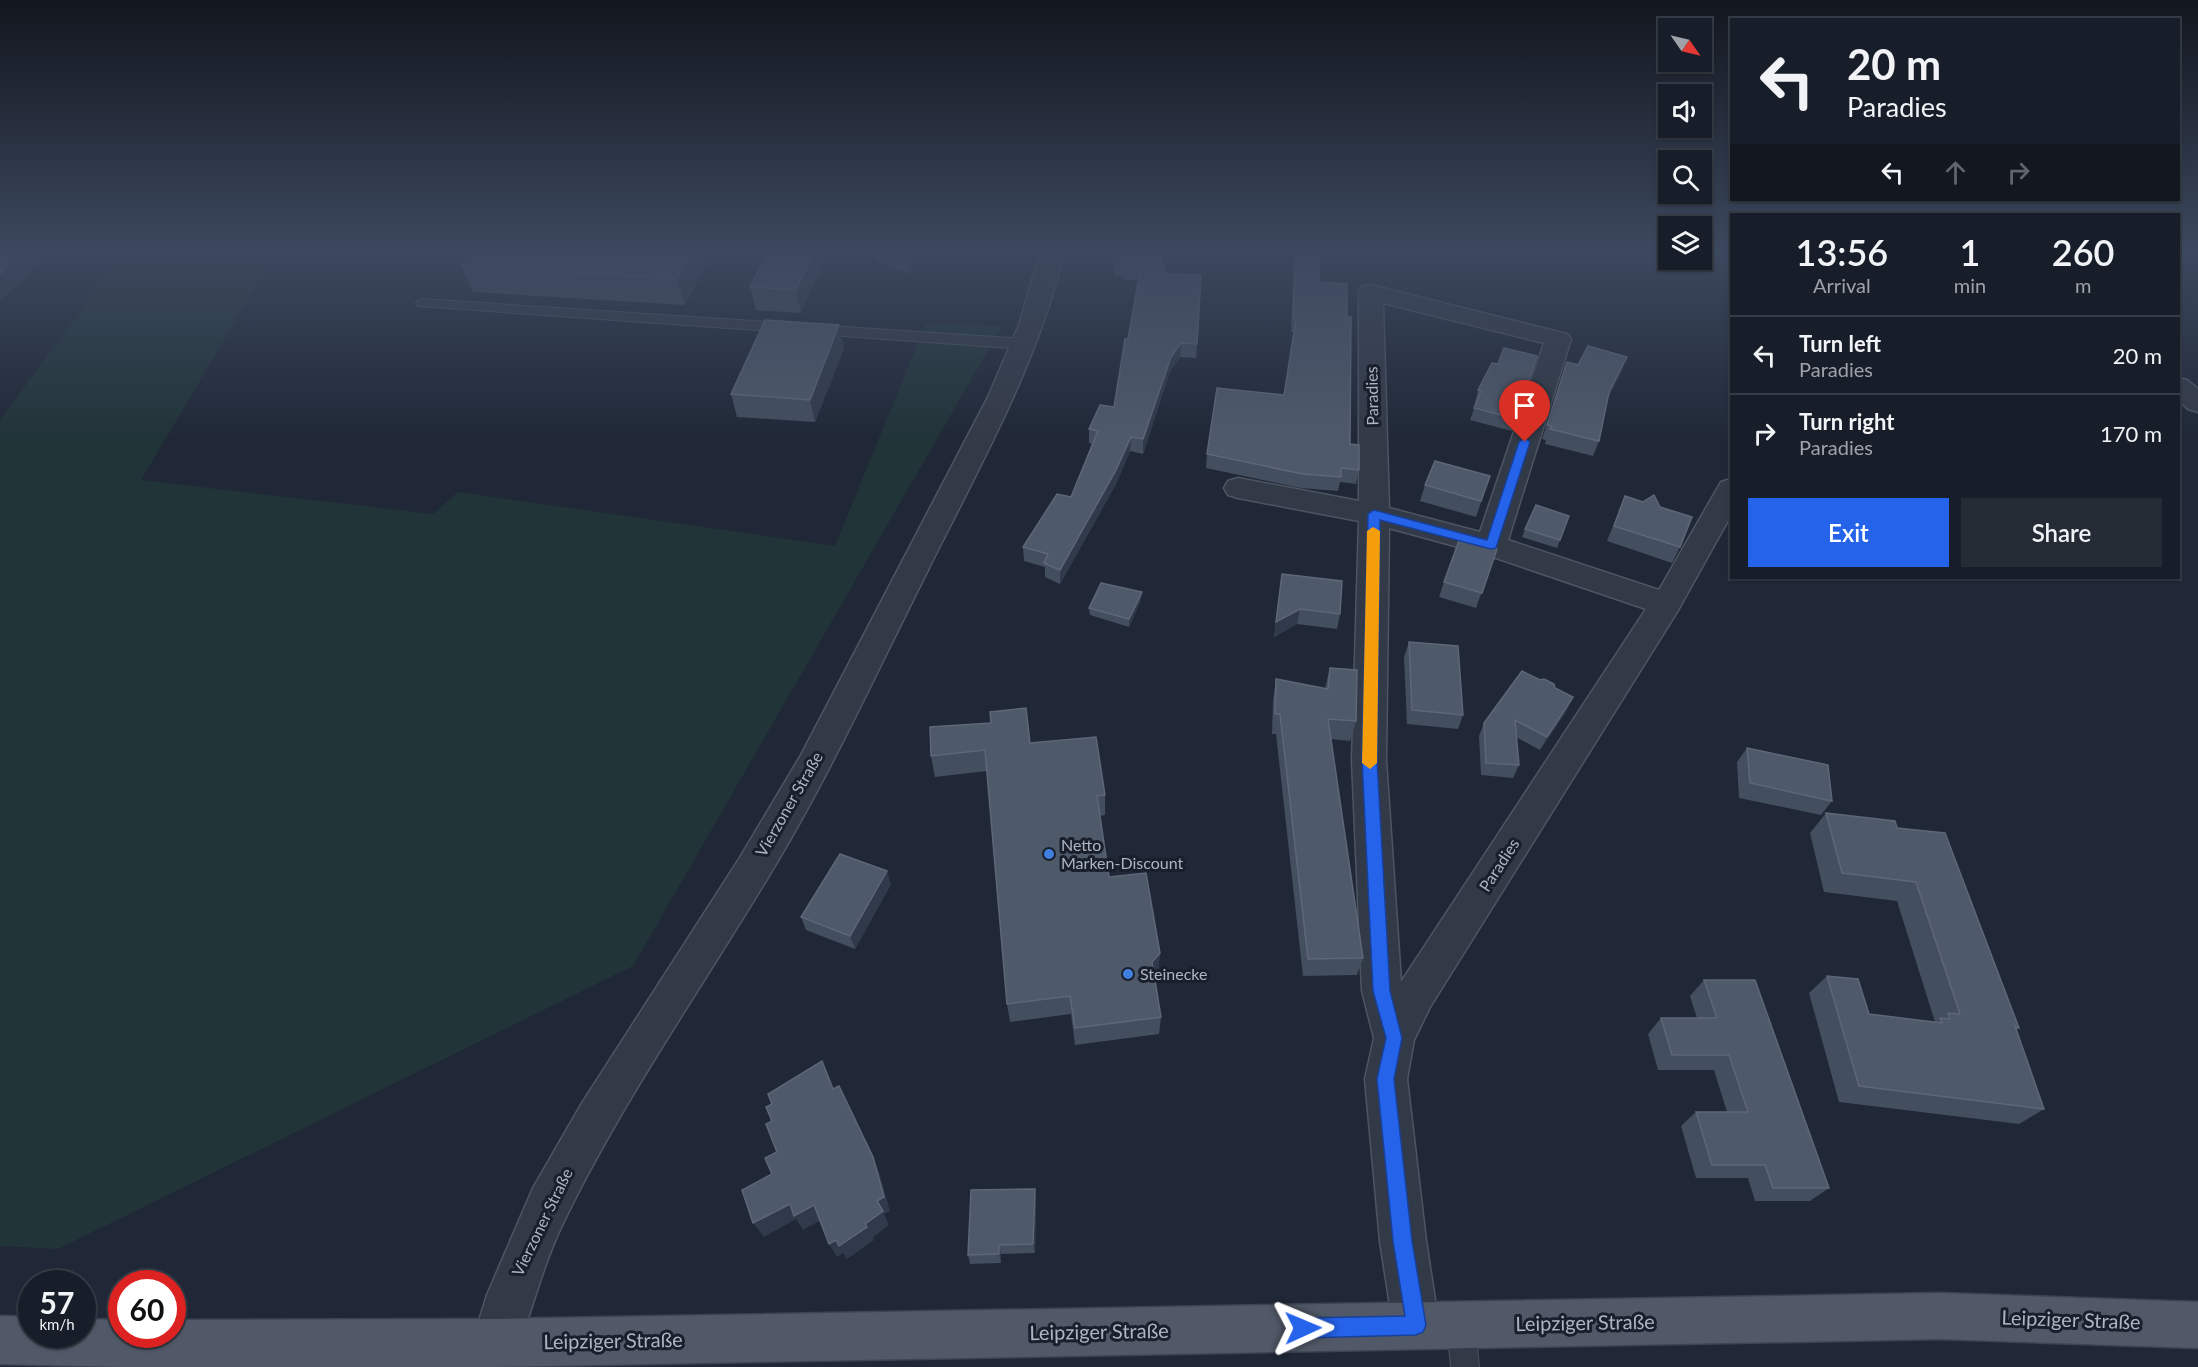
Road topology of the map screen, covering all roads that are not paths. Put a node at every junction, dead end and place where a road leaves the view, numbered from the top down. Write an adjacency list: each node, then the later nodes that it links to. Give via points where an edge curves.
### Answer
1 (567, 313): 5 (lane)
2 (1036, 313): 5 (street, Vierzoner Straße)
3 (1371, 313): 10 (street, Paradies)
4 (1454, 313): 11 (street, Paradies, via 1558,339)
5 (1025, 344): 17 (street, Vierzoner Straße, via 794,799 579,1147 526,1248 508,1295)
6 (2180, 388): 7 (street)
7 (2198, 403)
8 (1239, 488): 10 (street)
9 (1730, 491): 12 (street, Paradies)
10 (1374, 514): 11 (street); 13 (street, Paradies, via 1370,760 1382,991)
11 (1491, 545): 12 (street)
12 (1666, 604): 13 (street, Paradies, via 1416,994)
13 (1394, 1038): 14 (street, Paradies, via 1386,1079)
14 (1416, 1325): 18 (main road, Leipziger Straße); 19 (main road, Leipziger Straße)
15 (2198, 1325): 18 (main road, Leipziger Straße, via 1940,1316)
16 (0, 1340): 20 (main road, Leipziger Straße)
17 (496, 1343): 19 (main road, Leipziger Straße); 20 (main road, Leipziger Straße)
18 (1463, 1346)
19 (641, 1354)
20 (382, 1355)

